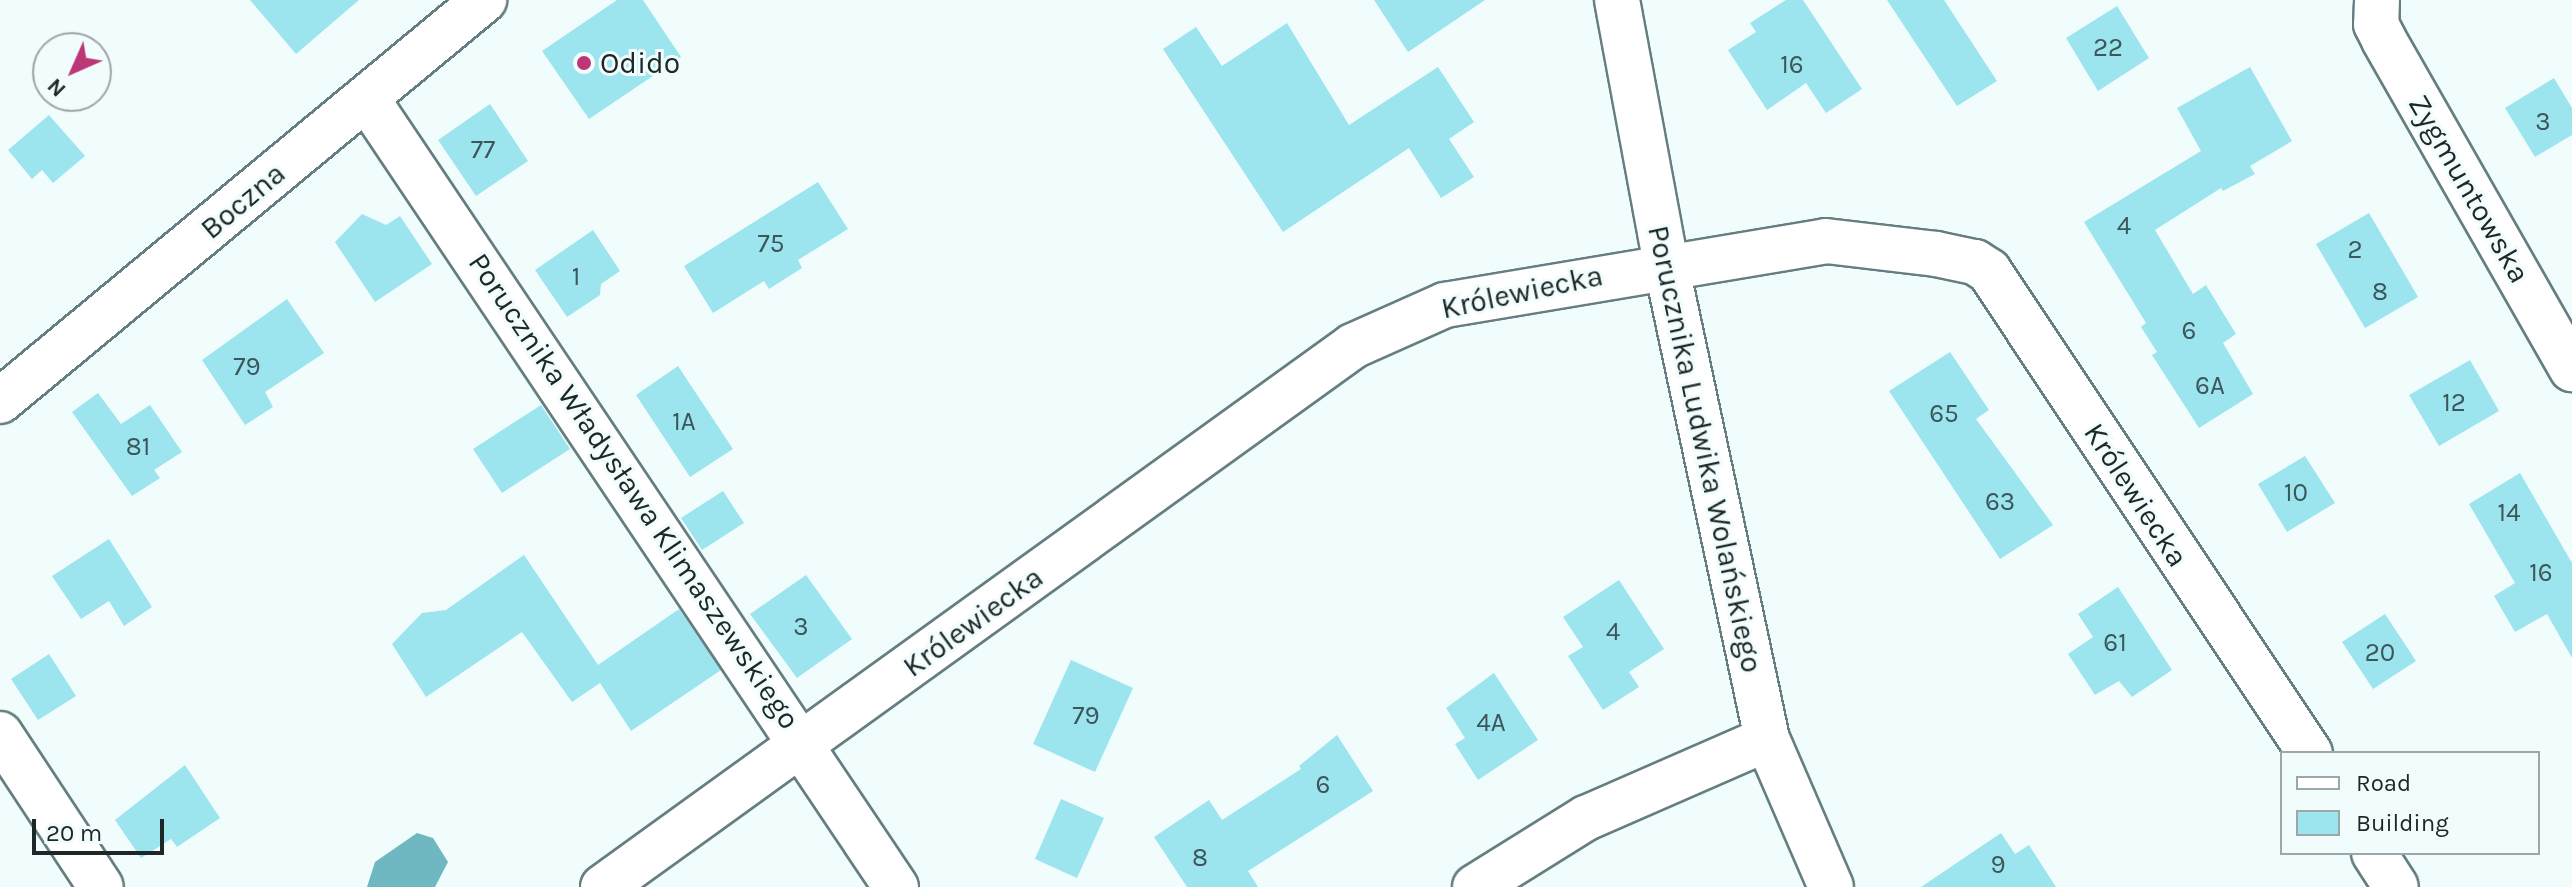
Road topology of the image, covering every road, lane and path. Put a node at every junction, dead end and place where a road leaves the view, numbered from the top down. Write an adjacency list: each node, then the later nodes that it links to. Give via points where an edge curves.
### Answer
1 (484, 0): 4 (street, Boczna)
2 (1617, 0): 5 (street, Porucznika Ludwika Wolańskiego)
3 (2373, 2): 6 (street, Zygmuntowska, via 2384,40)
4 (367, 99): 7 (street, Boczna); 10 (street, Porucznika Władysława Klimaszewskiego)
5 (1666, 264): 9 (street, Porucznika Ludwika Wolańskiego); 10 (street, Królewiecka, via 1445,305 1353,346); 11 (street, Królewiecka, via 1826,241 1936,254 1975,262 1989,271)
6 (2572, 369)
7 (0, 401)
8 (0, 734): 13 (street)
9 (1767, 739): 16 (street, via 1586,818); 17 (street, Porucznika Ludwika Wolańskiego)
10 (803, 745): 14 (street, Królewiecka); 15 (street, Porucznika Władysława Klimaszewskiego)
11 (2309, 751)
12 (2375, 855): 18 (street)
13 (101, 887)
14 (603, 887)
15 (896, 887)
16 (1475, 887)
17 (1831, 887)
18 (2396, 887)

